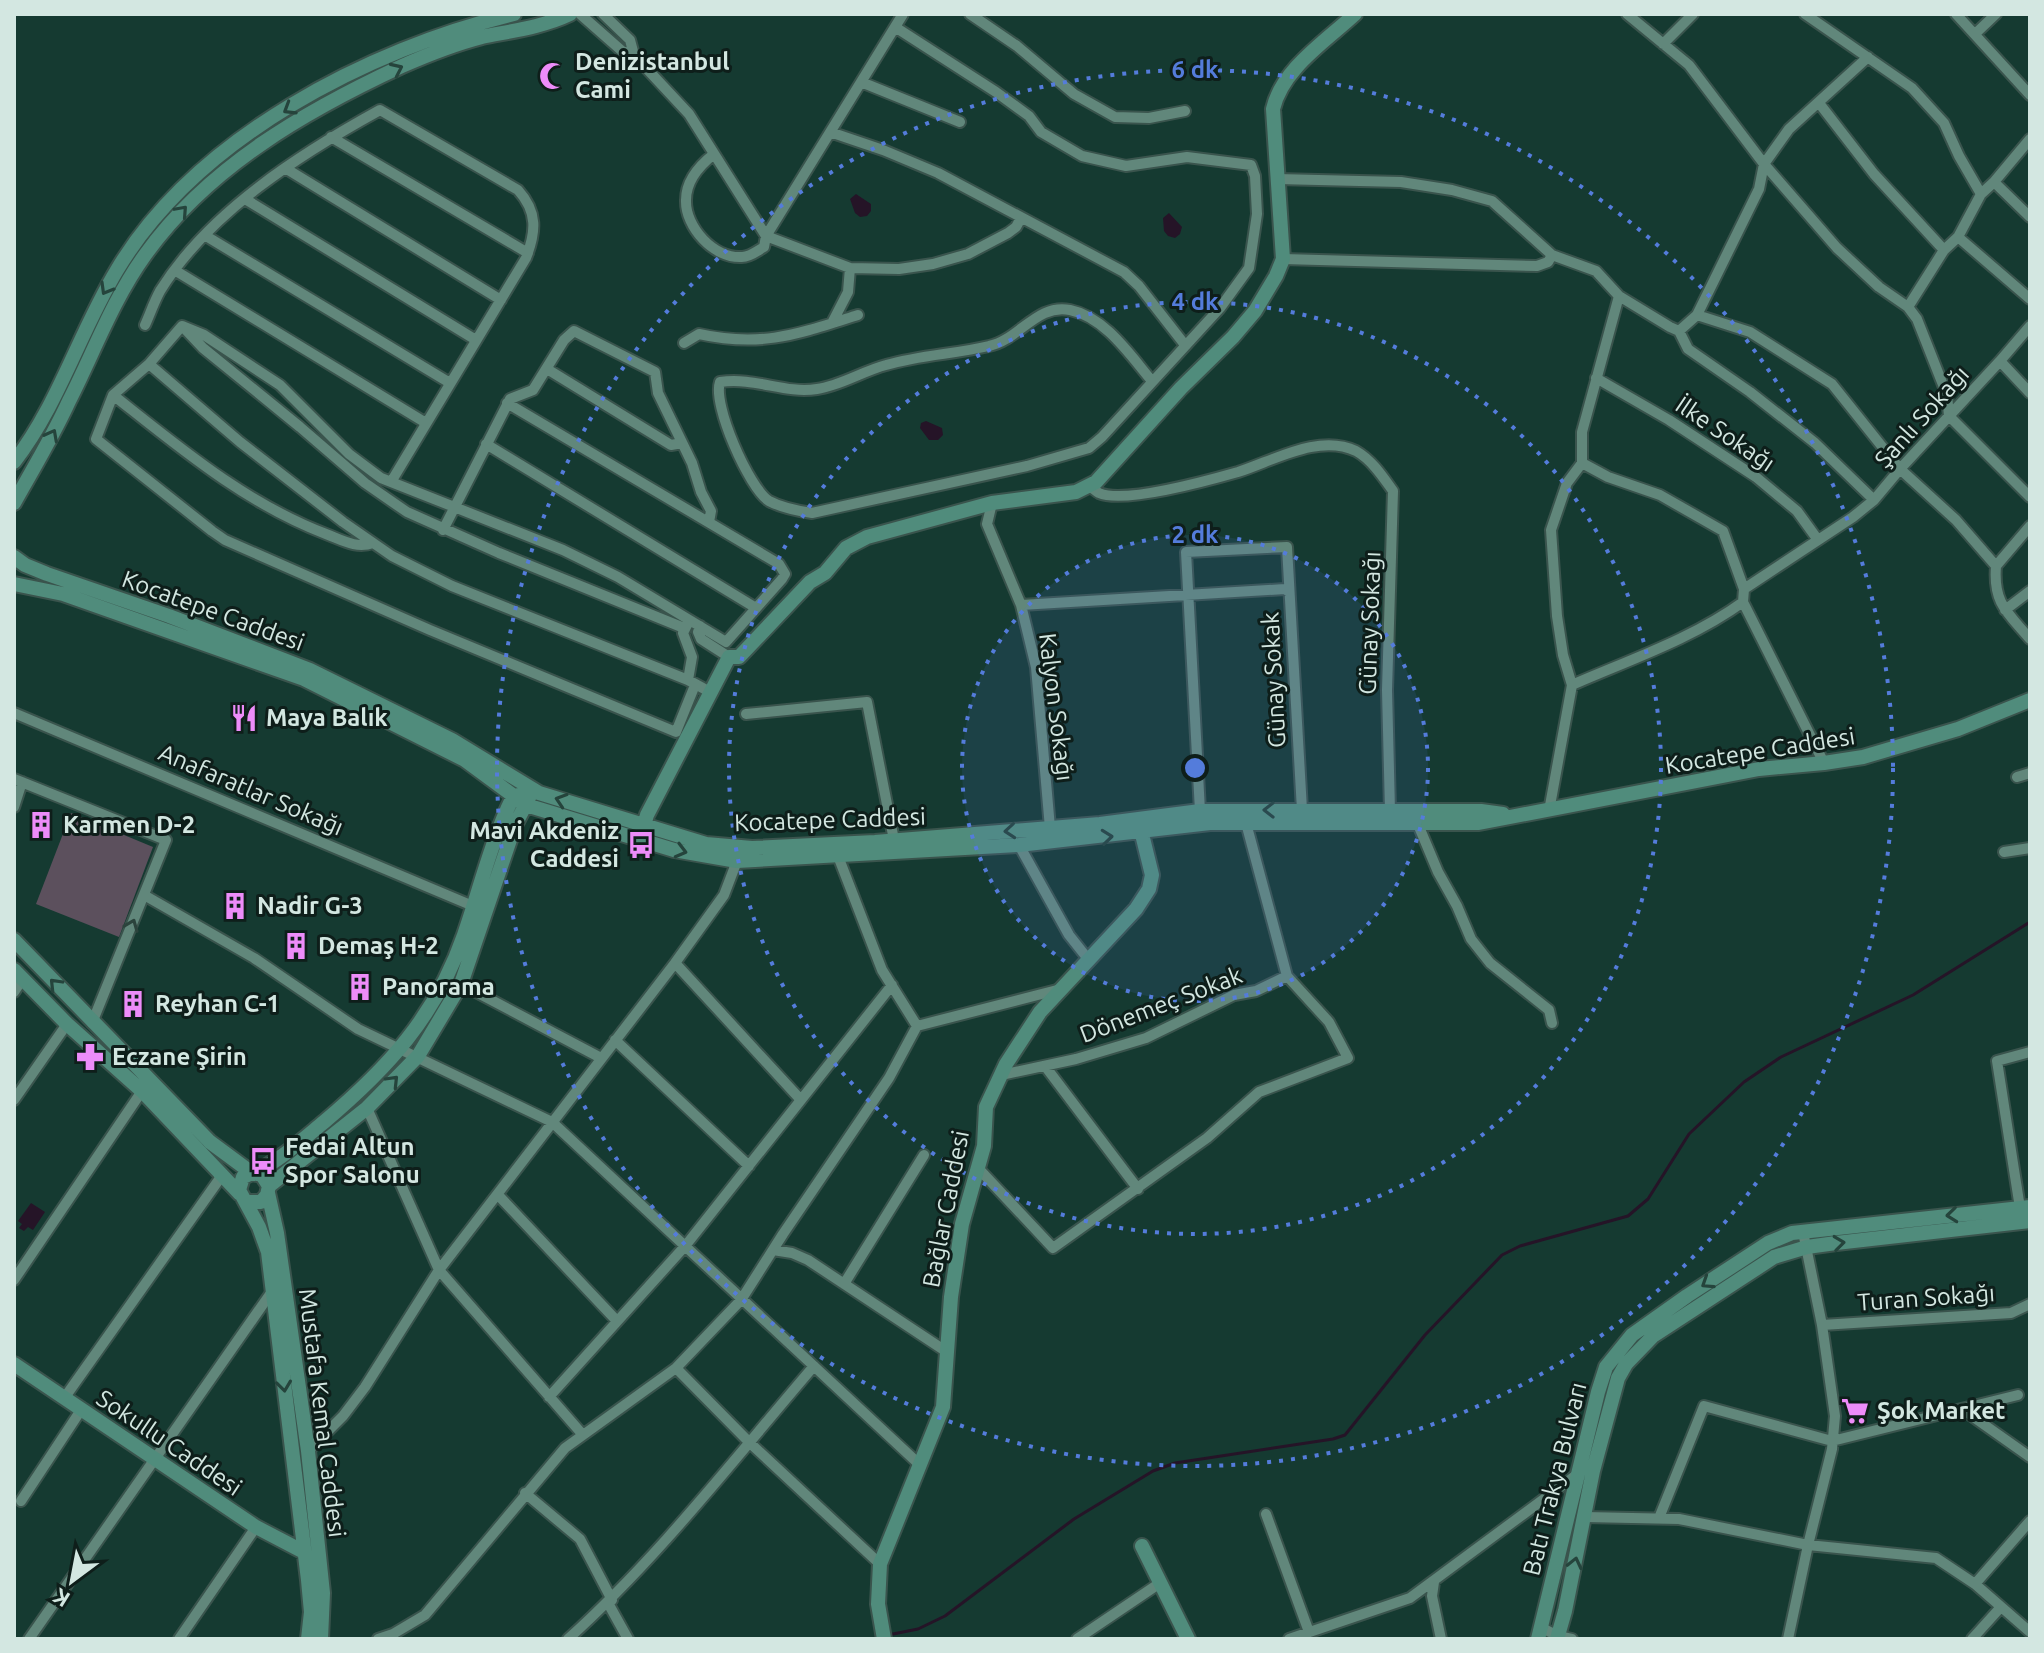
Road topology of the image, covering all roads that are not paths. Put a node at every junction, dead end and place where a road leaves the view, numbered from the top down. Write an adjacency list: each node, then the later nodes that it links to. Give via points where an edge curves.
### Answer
1 (514, 14): 71 (main road, one-way to 71, via 440,34 344,77 241,139 191,180 122,261 46,417)
2 (570, 14): 78 (main road, one-way to 2, via 125,286 198,194 313,111 405,65 477,38)
3 (580, 14): 16 (street, via 622,51)
4 (603, 14): 16 (street, via 630,40)
5 (903, 14): 13 (street)
6 (970, 14): 21 (street, via 1074,94 1115,117)
7 (1355, 14): 29 (main road, via 1276,95)
8 (1627, 14): 15 (street)
9 (1693, 14): 15 (street)
10 (1805, 14): 17 (street)
11 (1956, 14): 14 (street)
12 (1996, 14): 14 (street)
13 (895, 27): 18 (street); 57 (street, via 1082,156 1126,166 1187,157 1251,165 1257,214 1249,268)
14 (1976, 33): 19 (street)
15 (1663, 44): 27 (street, via 1689,65)
16 (634, 55): 26 (street, via 689,114)
17 (1868, 57): 20 (street); 31 (street, via 1912,88 1944,123)
18 (861, 82): 22 (street); 23 (street)
19 (2030, 95)
20 (1819, 103): 27 (street, via 1789,129); 38 (street, via 1874,174)
21 (1185, 111)
22 (960, 122)
23 (830, 132): 34 (street, via 938,173); 36 (street)
24 (331, 137): 28 (street); 39 (street); 39 (street, via 380,110 518,190 535,225)
25 (2030, 139): 30 (street)
26 (714, 154): 36 (street); 36 (street, via 700,165 686,199 698,234 723,254 742,257 764,247)
27 (1764, 164): 47 (street, via 1837,248); 49 (street, via 1759,189)
28 (285, 168): 32 (street); 46 (street)
29 (1277, 179): 40 (street, via 1401,182 1492,201); 41 (main road)
30 (1994, 182): 31 (street); 33 (street)
31 (1981, 194): 37 (street)
32 (245, 199): 35 (street); 55 (street)
33 (2030, 217)
34 (1021, 218): 42 (street, via 1008,233 933,264); 57 (street, via 1124,272)
35 (206, 236): 43 (street); 63 (street)
36 (766, 236): 42 (street)
37 (1958, 237): 38 (street); 45 (street)
38 (1944, 250): 47 (street)
39 (528, 253): 46 (street)
40 (1552, 255): 41 (street, via 1537,266); 44 (street, via 1596,271)
41 (1283, 259): 75 (main road, via 1240,329)
42 (850, 268): 50 (street, via 848,292)
43 (176, 271): 51 (street); 68 (street)
44 (1619, 296): 54 (street); 61 (street)
45 (2030, 299)
46 (501, 300): 55 (street)
47 (1908, 307): 67 (street, via 1947,395)
48 (858, 315): 50 (street)
49 (1697, 315): 54 (street); 73 (street, via 1750,332 1832,384)
50 (832, 323): 56 (street, via 765,341 699,334)
51 (145, 325)
52 (182, 326): 59 (street); 74 (street, via 280,385 349,454); 83 (street, via 365,483)
53 (2030, 326): 58 (street, Şanlı Sokağı)
54 (1679, 331): 77 (street, via 1688,349 1815,443)
55 (476, 340): 63 (street)
56 (684, 343)
57 (1185, 345): 62 (street)
58 (2000, 361): 64 (street); 67 (street, Şanlı Sokağı)
59 (149, 364): 65 (street); 85 (street, via 240,442)
60 (547, 369): 66 (street, via 533,390); 69 (street, via 671,445); 69 (street, via 574,331 655,372 658,393)
61 (1596, 378): 72 (street, via 1582,432); 84 (street, İlke Sokağı, via 1756,477 1797,511)
62 (1152, 381): 62 (street, via 1089,448 812,513 769,501 755,485 717,389 720,382 731,380 791,390 832,387 901,361 992,346 1040,314 1067,309 1097,322)
63 (450, 383): 68 (street)
64 (2030, 393)
65 (113, 395): 85 (street, via 231,486 291,521 363,547); 100 (street, via 96,439 225,540 676,732)
66 (507, 403): 70 (street); 81 (street)
67 (1949, 416): 73 (street, Şanlı Sokağı); 76 (street)
68 (426, 423): 74 (street)
69 (682, 443): 81 (street, via 711,511)
70 (486, 444): 80 (street); 95 (street)
71 (14, 462)
72 (1582, 463): 89 (street, via 1660,495 1723,531); 101 (street, via 1567,483 1551,530 1557,616)
73 (1900, 469): 77 (street, Şanlı Sokağı); 87 (street)
74 (391, 482): 80 (street)
75 (1089, 486): 79 (main road); 117 (street, Günay Sokağı, via 1114,496 1154,492 1331,445 1356,451 1377,469 1393,491 1387,690)
76 (2030, 497)
77 (1874, 500): 84 (street, Şanlı Sokağı)
78 (14, 503)
79 (992, 503): 94 (street, Kalyon Sokağı, via 987,524); 99 (main road, via 867,537 846,548 739,657)
80 (453, 507): 83 (street); 97 (street, via 618,577)
81 (709, 522): 95 (street, via 783,569 782,579)
82 (2030, 526): 87 (street)
83 (443, 530): 97 (street)
84 (1818, 540): 89 (street, Şanlı Sokağı)
85 (373, 543): 100 (street, via 452,586)
86 (14, 557): 112 (main road, Kocatepe Caddesi, via 47,574 310,670 452,740)
87 (1996, 566): 96 (street, via 1994,589)
88 (14, 584): 113 (main road, Kocatepe Caddesi, via 63,594 304,679 465,760)
89 (1744, 589): 93 (street)
90 (2030, 591): 96 (street)
91 (1289, 592): 92 (street); 92 (street, Günay Sokak, via 1287,547 1186,552); 115 (street, Günay Sokak)
92 (1189, 595): 94 (street); 116 (street)
93 (1743, 602): 101 (street, via 1648,654); 108 (street)
94 (1021, 605): 123 (street, Kalyon Sokağı, via 1036,667)
95 (756, 608): 97 (street, via 726,642)
96 (2005, 610): 98 (street)
97 (691, 625): 99 (street, via 701,639); 100 (street, via 683,633 692,657)
98 (2030, 639)
99 (729, 657): 103 (main road)
100 (691, 683): 103 (street)
101 (1572, 685): 118 (street)
102 (2030, 689): 105 (main road, Kocatepe Caddesi)
103 (710, 692): 124 (main road)
104 (2030, 700): 105 (main road, Kocatepe Caddesi)
105 (2006, 709): 108 (main road, Kocatepe Caddesi, via 1932,737)
106 (14, 713): 132 (street, Anafaratlar Sokağı)
107 (746, 714): 125 (street, via 867,702)
108 (1824, 763): 118 (main road, Kocatepe Caddesi, via 1759,769)
109 (2030, 773): 110 (street)
110 (2017, 777)
111 (18, 780): 114 (street); 131 (street, via 166,840)
112 (533, 789): 113 (main road); 124 (main road, Kocatepe Caddesi, one-way to 112)
113 (519, 801): 124 (main road, Kocatepe Caddesi); 132 (main road); 138 (main road)
114 (14, 807)
115 (1302, 810): 116 (main road, Kocatepe Caddesi, one-way to 116); 117 (main road, Kocatepe Caddesi)
116 (1200, 811): 122 (main road, Kocatepe Caddesi)
117 (1390, 811): 119 (main road, Kocatepe Caddesi)
118 (1549, 811): 119 (main road, Kocatepe Caddesi)
119 (1515, 815): 120 (main road, Kocatepe Caddesi, via 1479,823)
120 (1417, 822): 121 (main road, Kocatepe Caddesi); 142 (street, via 1471,939 1490,963 1549,1010)
121 (1246, 823): 122 (main road, Kocatepe Caddesi); 136 (street)
122 (1140, 826): 123 (main road, Kocatepe Caddesi); 126 (main road, Kocatepe Caddesi, one-way to 122); 134 (main road, Bağlar Caddesi, via 1152,875 1149,889)
123 (1050, 828): 125 (main road, Kocatepe Caddesi, one-way to 125)
124 (642, 832): 125 (main road, Kocatepe Caddesi, via 731,848); 130 (main road, Kocatepe Caddesi, one-way to 130, via 693,855)
125 (894, 840)
126 (1019, 845): 129 (main road, Kocatepe Caddesi); 134 (street)
127 (2030, 848): 128 (street)
128 (2004, 852)
129 (838, 856): 130 (main road, Kocatepe Caddesi); 139 (street)
130 (737, 861): 135 (street, via 724,895)
131 (144, 895): 141 (street, one-way to 131); 146 (street, via 254,958 358,1029)
132 (473, 906): 146 (main road, via 439,991)
133 (14, 940): 141 (main road, one-way to 133)
134 (1088, 959): 140 (main road, Bağlar Caddesi)
135 (675, 963): 145 (street); 154 (street)
136 (1287, 976): 150 (street, Dönemeç Sokak, via 1146,1038); 163 (street, via 1329,1022 1348,1058 1259,1092)
137 (17, 981): 143 (main road, Mustafa Kemal Caddesi)
138 (461, 984): 148 (main road); 149 (street)
139 (892, 985): 144 (street); 154 (street)
140 (1061, 989): 144 (street); 151 (main road, Bağlar Caddesi, via 1040,1012)
141 (92, 1023): 160 (main road, via 210,1142)
142 (1552, 1023)
143 (67, 1024): 152 (main road, Mustafa Kemal Caddesi); 153 (street)
144 (917, 1026): 172 (street, via 889,1078)
145 (615, 1040): 149 (street); 158 (street)
146 (402, 1048): 148 (street); 160 (main road, via 355,1096 279,1160)
147 (2030, 1052): 166 (street, via 1997,1061)
148 (418, 1056): 155 (main road, one-way to 148); 156 (street)
149 (601, 1058): 156 (street)
150 (1045, 1066): 151 (street, Dönemeç Sokak); 163 (street)
151 (1001, 1075): 159 (main road, Bağlar Caddesi, via 986,1107)
152 (142, 1091): 161 (main road, Mustafa Kemal Caddesi); 174 (street)
153 (14, 1100)
154 (801, 1100): 158 (street)
155 (367, 1108): 162 (main road); 173 (street)
156 (552, 1122): 164 (street); 170 (street)
157 (924, 1155): 175 (street)
158 (749, 1166): 170 (street)
159 (978, 1168): 163 (street, via 1053,1248); 181 (main road, Bağlar Caddesi, via 962,1224)
160 (254, 1173): 162 (main road, via 265,1178); 165 (main road, via 240,1180)
161 (223, 1174): 165 (main road, Mustafa Kemal Caddesi); 186 (street)
162 (268, 1189): 165 (main road, via 261,1202); 193 (main road, Mustafa Kemal Caddesi)
163 (1138, 1189)
164 (499, 1196): 173 (street); 179 (street)
165 (243, 1198): 176 (main road, Mustafa Kemal Caddesi, via 264,1238)
166 (2025, 1207): 169 (main road, Batı Trakya Bulvarı, one-way to 169)
167 (2030, 1221): 168 (street); 171 (main road, Batı Trakya Bulvarı, one-way to 167)
168 (2030, 1228)
169 (1803, 1232): 171 (street); 197 (main road, Batı Trakya Bulvarı, one-way to 197, via 1768,1243 1619,1348 1606,1367)
170 (686, 1245): 177 (street); 179 (street)
171 (1807, 1247): 180 (street); 201 (main road, Batı Trakya Bulvarı, via 1774,1257 1635,1352 1618,1378)
172 (773, 1250): 175 (street, via 808,1260); 177 (street)
173 (439, 1270): 187 (street); 193 (street, via 365,1387)
174 (14, 1280)
175 (844, 1284): 181 (street)
176 (273, 1290): 195 (street); 207 (main road, Mustafa Kemal Caddesi, one-way to 207)
177 (741, 1300): 183 (street); 184 (street)
178 (2030, 1304): 180 (street, Turan Sokağı, via 2011,1313)
179 (616, 1320): 187 (street)
180 (1822, 1325): 191 (street, via 1835,1416)
181 (947, 1352): 196 (main road, Bağlar Caddesi, via 943,1407)
182 (14, 1364): 186 (main road, Sokullu Caddesi)
183 (814, 1366): 192 (street); 196 (street)
184 (676, 1368): 190 (street); 192 (street)
185 (2018, 1395): 188 (street)
186 (65, 1397): 189 (main road, Sokullu Caddesi)
187 (549, 1397): 190 (street)
188 (1962, 1409): 191 (street); 194 (street)
189 (81, 1410): 195 (main road, Sokullu Caddesi); 199 (street)
190 (583, 1435): 198 (street)
191 (1832, 1441): 202 (street, via 1704,1406); 205 (street)
192 (749, 1442): 208 (street); 212 (street)
193 (308, 1451): 221 (main road, Mustafa Kemal Caddesi, via 323,1593)
194 (2030, 1457)
195 (154, 1458): 204 (main road, Sokullu Caddesi); 218 (street)
196 (920, 1465): 208 (main road, Bağlar Caddesi)
197 (1579, 1473): 209 (street); 216 (main road, Batı Trakya Bulvarı)
198 (525, 1493): 212 (street, via 580,1539); 222 (street, via 425,1615)
199 (21, 1501)
200 (1266, 1514): 214 (street)
201 (1585, 1517): 202 (street); 217 (main road, Batı Trakya Bulvarı, one-way to 201)
202 (1659, 1518): 205 (street)
203 (2030, 1521): 211 (street)
204 (256, 1527): 207 (main road, Sokullu Caddesi); 219 (street)
205 (1808, 1545): 211 (street, via 1936,1558); 230 (street)
206 (1142, 1546): 210 (main road)
207 (304, 1552): 220 (main road, Mustafa Kemal Caddesi)
208 (880, 1564): 225 (main road, Bağlar Caddesi)
209 (1434, 1582): 214 (street, via 1410,1598); 229 (street)
210 (1160, 1583): 226 (street); 227 (main road)
211 (1975, 1584): 213 (street)
212 (610, 1602): 223 (street); 224 (street)
213 (2000, 1608): 215 (street); 231 (street)
214 (1309, 1632): 228 (street)
215 (2030, 1632)
216 (1540, 1633): 217 (street)
217 (1562, 1638)
218 (29, 1639)
219 (179, 1639)
220 (308, 1639)
221 (321, 1639)
222 (378, 1639)
223 (568, 1639)
224 (628, 1639)
225 (884, 1639)
226 (1077, 1639)
227 (1188, 1639)
228 (1289, 1639)
229 (1441, 1639)
230 (1788, 1639)
231 (1972, 1639)

